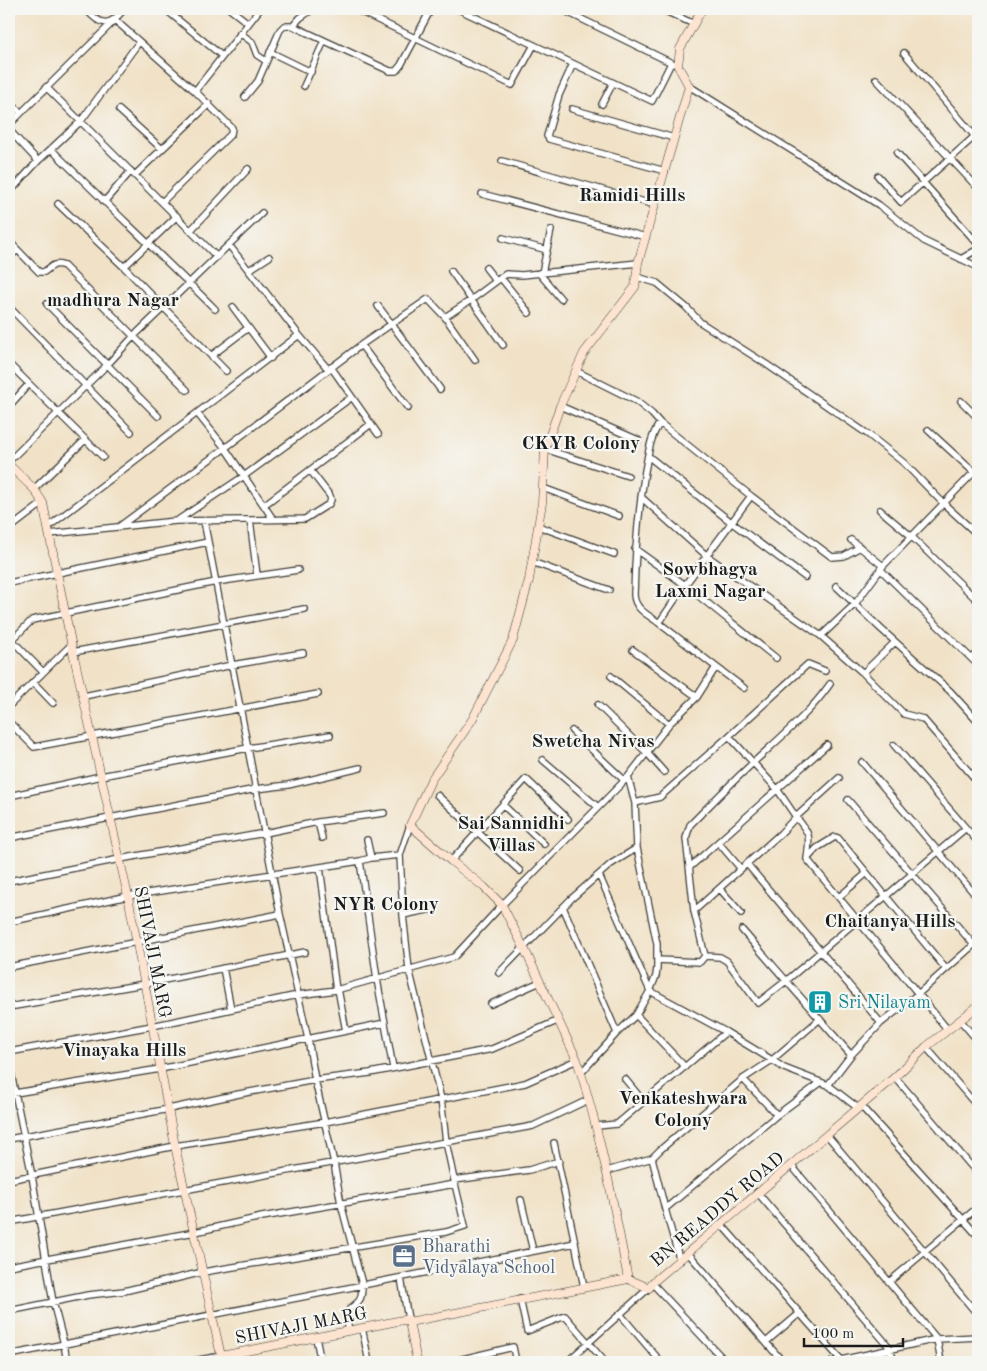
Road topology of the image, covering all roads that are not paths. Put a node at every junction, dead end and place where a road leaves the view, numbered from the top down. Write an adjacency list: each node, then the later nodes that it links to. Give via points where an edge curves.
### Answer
1 (86, 9): 13 (street, via 99,22)
2 (124, 9): 13 (street)
3 (165, 9): 24 (street)
4 (230, 9): 14 (street)
5 (260, 9): 14 (street)
6 (313, 9): 16 (street)
7 (355, 9): 18 (street)
8 (431, 9): 18 (street)
9 (458, 9): 21 (street)
10 (561, 9): 27 (street)
11 (661, 9): 15 (street)
12 (702, 9): 15 (street)
13 (115, 20): 20 (street); 33 (street)
14 (248, 23): 17 (street)
15 (694, 24): 27 (street)
16 (293, 26): 19 (street); 22 (street, via 284,26 280,30)
17 (240, 34): 24 (street); 25 (street, via 252,42 257,55)
18 (415, 39): 19 (street, via 401,65 390,71); 21 (street, via 512,85)
19 (324, 41): 28 (street)
20 (139, 42): 34 (street); 42 (street)
21 (534, 45): 26 (street)
22 (270, 52): 25 (street); 28 (street)
23 (904, 53): 46 (street)
24 (222, 56): 34 (street)
25 (266, 61): 35 (street, via 258,81)
26 (573, 64): 30 (street); 54 (street, via 559,95 547,136 549,139)
27 (675, 64): 30 (street, via 652,101); 32 (street)
28 (311, 72): 31 (street)
29 (876, 79): 50 (street)
30 (613, 83): 38 (street)
31 (304, 86)
32 (689, 86): 45 (street); 81 (street, via 879,205 924,241)
33 (46, 87): 41 (street); 42 (street)
34 (195, 91): 37 (street)
35 (245, 97)
36 (9, 100): 41 (street)
37 (208, 104): 48 (street); 62 (street, via 233,131)
38 (602, 104)
39 (572, 109): 45 (street)
40 (119, 110): 48 (street)
41 (21, 113): 43 (street)
42 (81, 121): 47 (street); 55 (street)
43 (9, 125)
44 (9, 130): 51 (street)
45 (674, 138): 54 (street)
46 (977, 138): 50 (street)
47 (51, 149): 51 (street); 61 (street)
48 (162, 149): 55 (street)
49 (897, 153): 57 (street)
50 (950, 158): 57 (street); 58 (street)
51 (38, 161): 59 (street)
52 (502, 162): 64 (street)
53 (248, 169): 67 (street)
54 (665, 171): 64 (street)
55 (133, 173): 61 (street); 62 (street)
56 (878, 176): 57 (street, via 901,202)
57 (923, 182): 73 (street)
58 (978, 188)
59 (9, 193)
60 (482, 194): 69 (street)
61 (104, 202): 72 (street)
62 (162, 202): 66 (street)
63 (58, 204): 83 (street)
64 (655, 205): 69 (street)
65 (262, 213): 74 (street)
66 (177, 216): 67 (street); 72 (street)
67 (191, 230): 78 (street)
68 (551, 230): 77 (street)
69 (646, 237): 82 (street)
70 (503, 238): 77 (street)
71 (9, 241): 76 (street)
72 (149, 243): 83 (street); 91 (street)
73 (978, 244)
74 (229, 246): 78 (street); 86 (street)
75 (978, 249): 81 (street)
76 (17, 250): 80 (street); 104 (street, via 39,272 53,265 64,266)
77 (547, 250): 88 (street)
78 (217, 257): 91 (street)
79 (269, 257): 86 (street)
80 (9, 258)
81 (961, 259): 84 (street)
82 (638, 263): 88 (street); 89 (street)
83 (124, 267): 97 (street)
84 (978, 267)
85 (486, 268): 90 (street)
86 (249, 270): 105 (street)
87 (451, 271): 93 (street)
88 (540, 273): 90 (street, via 506,274); 92 (street)
89 (637, 277): 115 (street, via 635,287 584,353); 150 (street, via 657,283 700,322 869,435 904,463)
90 (498, 279): 93 (street); 100 (street)
91 (190, 284): 97 (street); 98 (street)
92 (561, 299)
93 (471, 300): 101 (street); 107 (street)
94 (47, 304): 112 (street)
95 (378, 306): 102 (street)
96 (9, 308): 117 (street)
97 (165, 308): 104 (street); 108 (street)
98 (215, 308)
99 (233, 308): 103 (street)
100 (529, 313)
101 (445, 317): 102 (street, via 428,299); 110 (street)
102 (391, 324): 106 (street); 118 (street)
103 (248, 328): 108 (street); 109 (street)
104 (134, 336): 112 (street); 119 (street)
105 (299, 336): 109 (street); 113 (street)
106 (360, 345): 113 (street); 124 (street)
107 (503, 345)
108 (211, 356): 114 (street)
109 (271, 358): 126 (street)
110 (475, 360)
111 (9, 364): 116 (street)
112 (108, 364): 117 (street); 127 (street)
113 (329, 368): 120 (street); 136 (street)
114 (226, 371)
115 (576, 371): 123 (street); 129 (street, via 636,401)
116 (29, 384): 122 (street); 125 (street)
117 (86, 386): 125 (street); 132 (street)
118 (440, 389)
119 (187, 390)
120 (352, 397): 130 (street); 143 (street)
121 (961, 401): 128 (street)
122 (9, 406)
123 (560, 406): 135 (street); 137 (street)
124 (408, 408)
125 (58, 413): 134 (street); 140 (street)
126 (197, 413): 136 (street); 162 (street)
127 (158, 416)
128 (978, 418)
129 (660, 423): 138 (street); 147 (street)
130 (371, 424): 133 (street); 141 (street)
131 (928, 430): 142 (street)
132 (131, 432)
133 (378, 434)
134 (85, 440): 139 (street); 146 (street)
135 (638, 440)
136 (225, 448): 143 (street); 159 (street)
137 (545, 449): 144 (street); 145 (street)
138 (648, 456): 148 (street); 158 (street)
139 (103, 457)
140 (9, 465): 146 (street, SHIVAJI MARG)
141 (310, 470): 151 (street); 154 (street, via 330,496 329,504 304,519)
142 (977, 472): 150 (street)
143 (244, 476): 151 (street); 157 (street)
144 (628, 476)
145 (543, 488): 153 (street); 160 (street)
146 (34, 489): 149 (street, SHIVAJI MARG)
147 (751, 496): 158 (street); 167 (street, via 832,556 844,556)
148 (640, 498): 168 (street); 170 (street)
149 (43, 503): 161 (street); 162 (street, SHIVAJI MARG)
150 (944, 504): 163 (street); 164 (street)
151 (264, 505): 154 (street)
152 (880, 510): 164 (street)
153 (619, 516)
154 (273, 519): 156 (street)
155 (204, 520): 156 (street); 157 (street); 166 (street)
156 (250, 520): 175 (street)
157 (176, 521): 159 (street)
158 (731, 522): 170 (street); 176 (street)
159 (120, 526): 162 (street)
160 (538, 526): 169 (street); 171 (street)
161 (9, 528)
162 (49, 530): 174 (street, SHIVAJI MARG)
163 (978, 534)
164 (911, 536): 172 (street); 182 (street)
165 (851, 540): 167 (street)
166 (208, 542): 174 (street); 177 (street)
167 (860, 547): 172 (street)
168 (635, 549): 179 (street); 186 (street, via 635,603)
169 (614, 554)
170 (707, 556): 179 (street); 188 (street)
171 (532, 562): 181 (street); 247 (street, via 514,640 472,720 431,780)
172 (882, 568): 183 (street); 196 (street)
173 (298, 570): 175 (street)
174 (58, 573): 178 (street); 185 (street, SHIVAJI MARG)
175 (257, 575): 177 (street)
176 (805, 577)
177 (216, 582): 185 (street); 187 (street)
178 (9, 583)
179 (685, 585): 186 (street); 195 (street)
180 (836, 586): 183 (street)
181 (609, 590)
182 (978, 601)
183 (855, 604): 188 (street); 190 (street)
184 (304, 610): 187 (street)
185 (66, 612): 189 (street, via 32,620); 191 (street, SHIVAJI MARG)
186 (659, 623): 199 (street)
187 (224, 625): 191 (street); 197 (street)
188 (822, 636): 202 (street)
189 (10, 638): 201 (street)
190 (894, 642): 202 (street); 215 (street, via 950,691)
191 (73, 648): 201 (street); 208 (street, SHIVAJI MARG)
192 (633, 650): 209 (street)
193 (303, 652): 197 (street)
194 (978, 653): 196 (street)
195 (776, 658)
196 (972, 658): 198 (street)
197 (232, 665): 208 (street); 213 (street)
198 (978, 665)
199 (716, 667): 206 (street); 209 (street)
200 (825, 671): 219 (street, via 808,664)
201 (43, 672): 204 (street)
202 (863, 673): 233 (street, via 904,714 923,719)
203 (611, 676): 216 (street)
204 (33, 682): 210 (street); 211 (street)
205 (830, 684): 226 (street, via 818,702)
206 (744, 688)
207 (318, 694): 213 (street)
208 (84, 696): 220 (street, SHIVAJI MARG)
209 (697, 698): 216 (street)
210 (53, 703)
211 (9, 705)
212 (598, 705): 224 (street)
213 (240, 707): 220 (street); 223 (street)
214 (9, 722): 220 (street, via 34,747)
215 (978, 722)
216 (669, 724): 224 (street)
217 (572, 731): 231 (street)
218 (330, 735): 223 (street)
219 (729, 736): 226 (street); 239 (street, via 660,797)
220 (92, 737): 230 (street, SHIVAJI MARG)
221 (827, 745): 235 (street)
222 (894, 745): 248 (street)
223 (248, 748): 230 (street); 234 (street)
224 (648, 754): 229 (street); 231 (street)
225 (543, 760): 241 (street)
226 (753, 762): 235 (street); 267 (street, via 690,824 686,838)
227 (862, 762): 258 (street)
228 (360, 768): 234 (street)
229 (664, 772)
230 (101, 776): 237 (street); 244 (street, SHIVAJI MARG)
231 (626, 778): 239 (street); 241 (street)
232 (839, 778): 243 (street)
233 (977, 779)
234 (256, 789): 244 (street); 250 (street)
235 (777, 789): 243 (street); 254 (street)
236 (437, 795): 249 (street)
237 (9, 796)
238 (848, 800): 272 (street)
239 (635, 803): 257 (street)
240 (502, 805): 245 (street, via 526,779); 249 (street); 256 (street)
241 (598, 807): 280 (street)
242 (384, 813): 246 (street)
243 (796, 817): 262 (street, via 808,832); 265 (street)
244 (111, 818): 251 (street); 261 (street, SHIVAJI MARG)
245 (568, 819)
246 (318, 822): 250 (street); 252 (street)
247 (410, 825): 259 (street); 264 (street)
248 (966, 828): 255 (street); 258 (street)
249 (478, 832): 264 (street); 269 (street)
250 (264, 833): 261 (street); 270 (street)
251 (9, 838)
252 (322, 838)
253 (366, 840): 260 (street)
254 (718, 842): 267 (street); 268 (street)
255 (978, 842)
256 (544, 844)
257 (637, 848): 273 (street); 297 (street, via 657,944)
258 (939, 852): 272 (street); 279 (street)
259 (400, 856): 260 (street); 286 (street)
260 (371, 858): 263 (street)
261 (120, 859): 274 (street); 276 (street, SHIVAJI MARG)
262 (807, 859): 271 (street, via 835,837 843,842); 277 (street)
263 (360, 861): 266 (street); 303 (street)
264 (451, 861): 280 (street)
265 (747, 864): 268 (street); 293 (street)
266 (320, 867): 270 (street); 307 (street)
267 (690, 867): 283 (street)
268 (741, 869): 275 (street)
269 (520, 871)
270 (272, 874): 276 (street); 285 (street)
271 (867, 874): 277 (street); 278 (street)
272 (913, 874): 278 (street); 291 (street)
273 (598, 875): 281 (street); 308 (street)
274 (9, 881)
275 (720, 889): 283 (street); 284 (street)
276 (128, 896): 288 (street); 290 (street, SHIVAJI MARG)
277 (838, 897): 287 (street)
278 (886, 897): 287 (street); 301 (street)
279 (978, 898)
280 (502, 906): 292 (street); 300 (street, via 454,957)
281 (563, 907): 292 (street); 324 (street)
282 (432, 909): 286 (street)
283 (694, 911): 296 (street)
284 (740, 913)
285 (280, 914): 290 (street); 295 (street)
286 (403, 915): 300 (street)
287 (859, 920): 293 (street); 309 (street)
288 (9, 922)
289 (742, 930): 304 (street)
290 (137, 943): 298 (street); 306 (street, SHIVAJI MARG)
291 (976, 943): 301 (street)
292 (524, 948): 302 (street); 305 (street)
293 (822, 951): 304 (street); 320 (street)
294 (305, 952): 295 (street)
295 (289, 955): 299 (street); 310 (street)
296 (705, 956): 297 (street, via 700,962); 304 (street, via 727,961 758,1003)
297 (657, 960): 308 (street, via 656,976)
298 (9, 967)
299 (223, 968): 306 (street); 314 (street)
300 (409, 969): 303 (street); 331 (street)
301 (946, 969): 309 (street)
302 (499, 973)
303 (377, 979): 307 (street); 319 (street)
304 (786, 981): 316 (street)
305 (540, 982): 311 (street); 318 (street)
306 (144, 984): 313 (street); 321 (street, SHIVAJI MARG)
307 (337, 990): 310 (street); 323 (street)
308 (650, 990): 315 (street); 325 (street)
309 (918, 994): 320 (street); 322 (street)
310 (298, 995): 314 (street); 326 (street)
311 (491, 1004)
312 (978, 1006): 317 (street, BN READDY ROAD)
313 (9, 1007)
314 (231, 1009): 321 (street)
315 (636, 1016): 324 (street); 335 (street)
316 (820, 1019): 330 (street); 333 (street)
317 (960, 1020): 322 (street, BN READDY ROAD); 327 (street)
318 (557, 1021): 331 (street, via 492,1049); 332 (street)
319 (385, 1022): 323 (street); 336 (street)
320 (881, 1024): 330 (street)
321 (152, 1026): 329 (street); 337 (street, SHIVAJI MARG)
322 (948, 1030): 328 (street, BN READDY ROAD)
323 (346, 1032): 326 (street)
324 (617, 1032): 338 (street)
325 (726, 1032): 333 (street); 335 (street)
326 (308, 1039): 337 (street); 341 (street)
327 (978, 1041)
328 (926, 1047): 339 (street, BN READDY ROAD); 349 (street)
329 (9, 1052)
330 (851, 1055): 344 (street)
331 (430, 1060): 336 (street); 346 (street)
332 (576, 1060): 338 (street); 346 (street, via 525,1083)
333 (772, 1060): 342 (street); 343 (street)
334 (9, 1063): 345 (street)
335 (684, 1067): 348 (street)
336 (393, 1068): 341 (street)
337 (160, 1069): 345 (street); 351 (street, SHIVAJI MARG)
338 (581, 1073): 347 (street)
339 (895, 1077): 350 (street, BN READDY ROAD); 366 (street)
340 (625, 1079): 348 (street)
341 (315, 1080): 351 (street); 353 (street)
342 (743, 1080): 352 (street); 361 (street)
343 (820, 1083): 344 (street); 352 (street)
344 (828, 1085): 350 (street)
345 (12, 1093): 355 (street)
346 (441, 1100): 353 (street); 358 (street)
347 (588, 1100): 354 (street); 358 (street, via 532,1126)
348 (643, 1102): 354 (street, via 617,1124)
349 (978, 1106)
350 (859, 1107): 356 (street, BN READDY ROAD); 377 (street)
351 (169, 1109): 355 (street); 360 (street, SHIVAJI MARG)
352 (777, 1115): 375 (street)
353 (325, 1122): 360 (street); 363 (street)
354 (597, 1126): 365 (street)
355 (24, 1135): 357 (street); 367 (street)
356 (827, 1135): 364 (street, BN READDY ROAD); 385 (street)
357 (9, 1139)
358 (446, 1142): 363 (street); 369 (street)
359 (554, 1143): 362 (street)
360 (175, 1146): 367 (street); 370 (street, SHIVAJI MARG)
361 (652, 1158): 365 (street); 375 (street)
362 (559, 1161): 369 (street, via 530,1170); 382 (street)
363 (334, 1163): 370 (street); 373 (street)
364 (791, 1165): 371 (street, BN READDY ROAD); 393 (street)
365 (607, 1171): 392 (street)
366 (978, 1174)
367 (32, 1176): 368 (street); 376 (street)
368 (9, 1180)
369 (454, 1182): 373 (street); 383 (street, via 466,1226)
370 (185, 1190): 376 (street); 380 (street, SHIVAJI MARG)
371 (757, 1192): 379 (street, BN READDY ROAD); 413 (street)
372 (521, 1200): 384 (street)
373 (341, 1204): 380 (street); 383 (street)
374 (978, 1207): 377 (street)
375 (664, 1209): 388 (street)
376 (38, 1216): 378 (street); 387 (street)
377 (963, 1220): 381 (street); 385 (street)
378 (9, 1222)
379 (721, 1224): 386 (street, BN READDY ROAD); 401 (street)
380 (195, 1232): 387 (street); 390 (street, SHIVAJI MARG)
381 (978, 1236)
382 (575, 1243): 384 (street); 396 (street)
383 (351, 1248): 390 (street); 394 (street)
384 (533, 1251): 391 (street)
385 (924, 1252): 393 (street); 403 (street)
386 (688, 1253): 388 (street, BN READDY ROAD); 411 (street)
387 (47, 1258): 389 (street); 398 (street)
388 (680, 1261): 395 (street, BN READDY ROAD)
389 (9, 1266)
390 (203, 1272): 398 (street, via 124,1291); 402 (street, SHIVAJI MARG)
391 (401, 1278): 394 (street); 404 (street)
392 (628, 1279): 395 (street, BN READDY ROAD); 396 (street)
393 (889, 1282): 409 (street)
394 (362, 1284): 402 (street); 406 (street, via 359,1303 346,1314)
395 (651, 1286): 400 (street); 429 (street)
396 (584, 1287): 397 (street)
397 (520, 1299): 404 (street); 410 (street, via 527,1331 565,1316)
398 (53, 1302): 399 (street); 412 (street)
399 (9, 1311)
400 (620, 1314): 410 (street); 428 (street)
401 (800, 1314): 411 (street); 417 (street)
402 (212, 1315): 412 (street); 415 (street, SHIVAJI MARG)
403 (978, 1315)
404 (408, 1321): 405 (street, SHIVAJI MARG); 423 (street)
405 (362, 1328): 406 (street, SHIVAJI MARG); 422 (street)
406 (349, 1331): 408 (street, SHIVAJI MARG)
407 (978, 1337): 409 (street)
408 (316, 1338): 415 (street, SHIVAJI MARG); 421 (street)
409 (937, 1339): 413 (street); 433 (street)
410 (589, 1342): 426 (street); 427 (street)
411 (766, 1342): 430 (street)
412 (64, 1344): 414 (street); 419 (street)
413 (891, 1349): 418 (street); 432 (street)
414 (9, 1354)
415 (221, 1359): 420 (street)
416 (465, 1360): 424 (street); 425 (street, via 513,1347)
417 (842, 1361): 418 (street); 431 (street)
418 (850, 1361)
419 (67, 1362)
420 (188, 1362)
421 (321, 1362)
422 (370, 1362)
423 (417, 1362)
424 (450, 1362)
425 (516, 1362)
426 (567, 1362)
427 (605, 1362)
428 (661, 1362)
429 (726, 1362)
430 (783, 1362)
431 (832, 1362)
432 (893, 1362)
433 (941, 1362)

